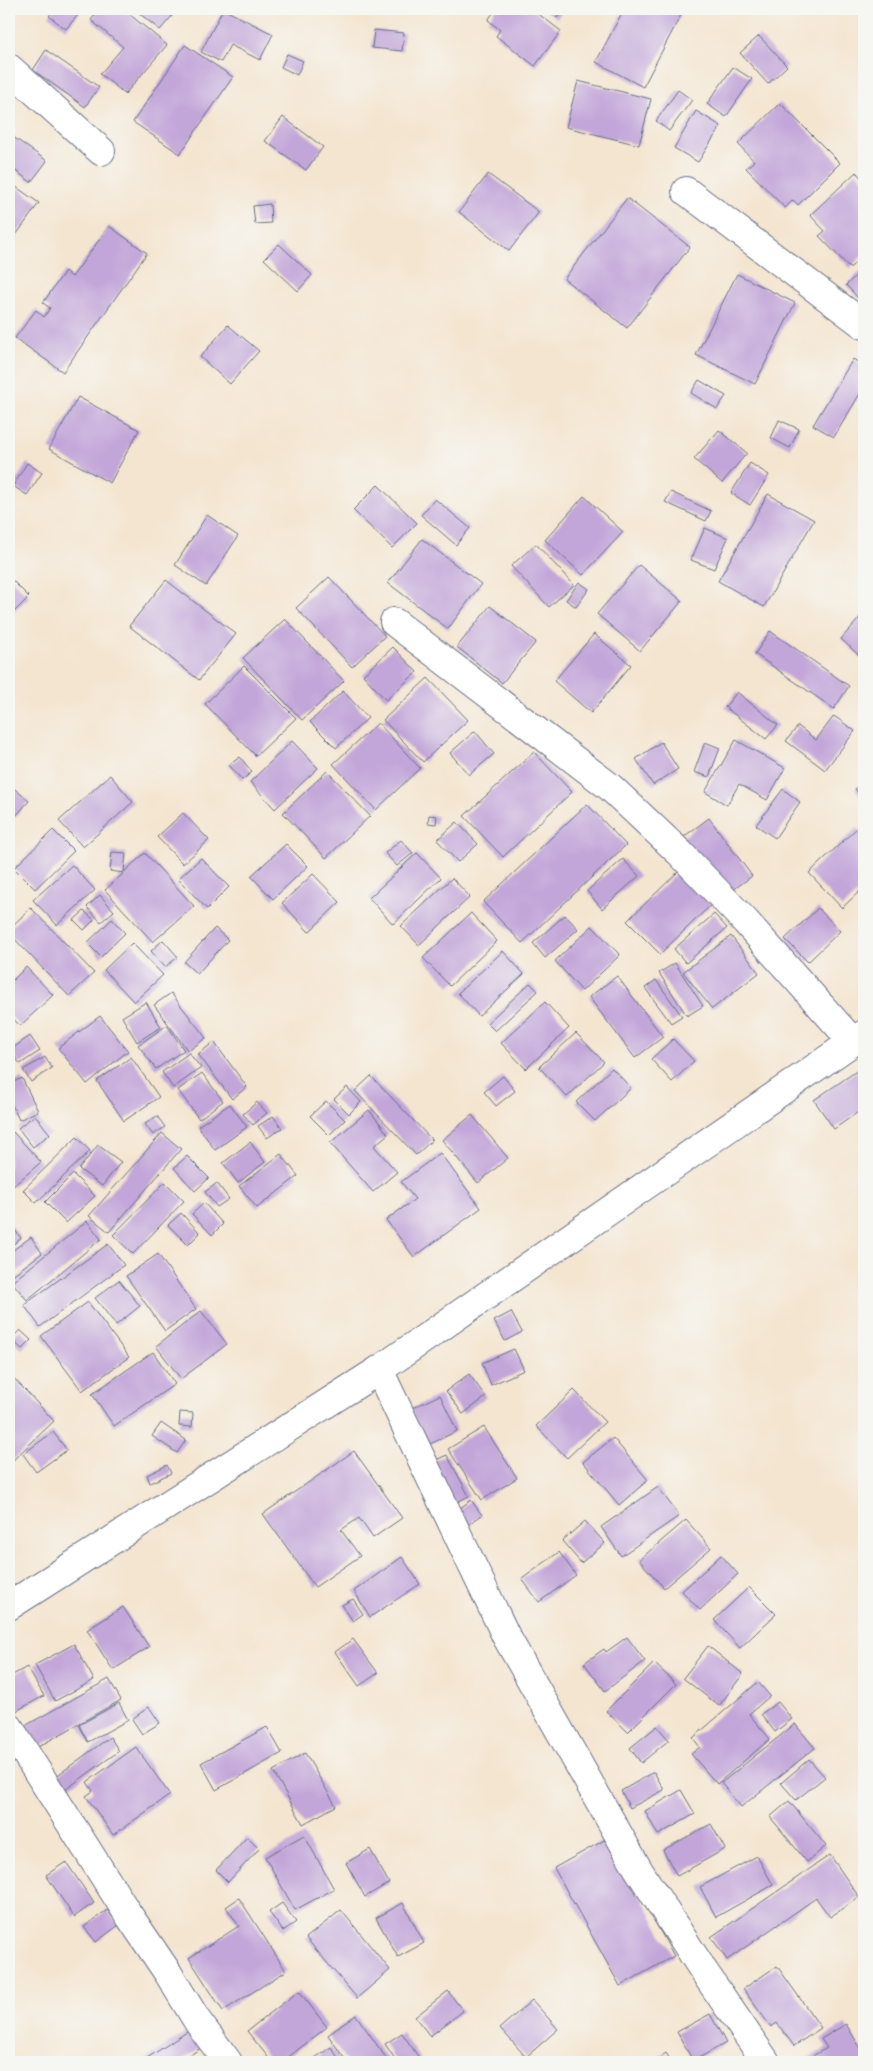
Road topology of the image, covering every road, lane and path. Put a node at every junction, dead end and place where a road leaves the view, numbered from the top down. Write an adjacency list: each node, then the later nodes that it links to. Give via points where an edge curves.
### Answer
1 (9, 68): 2 (street)
2 (101, 151)
3 (686, 191): 4 (street)
4 (864, 325)
5 (394, 622): 6 (street, via 610,787 680,853)
6 (859, 1038): 7 (street)
7 (379, 1370): 8 (street); 11 (street, via 506,1636 638,1869)
8 (9, 1606)
9 (9, 1726): 10 (street, via 198,2022)
10 (228, 2062)
11 (766, 2062)

